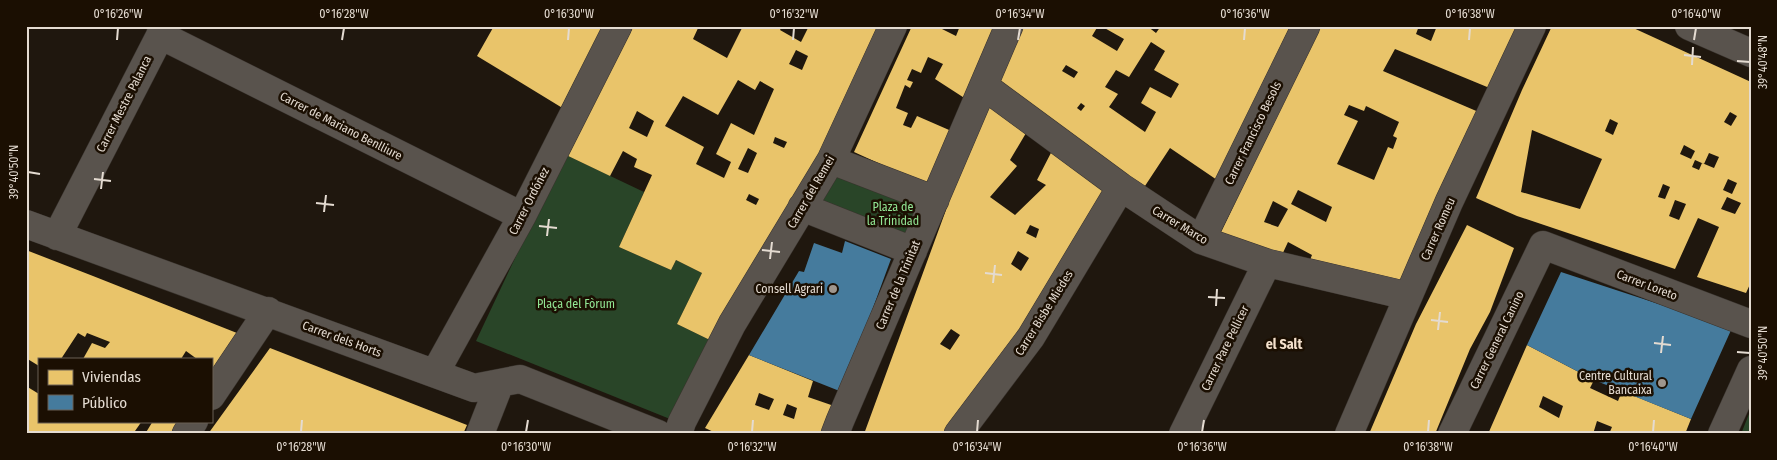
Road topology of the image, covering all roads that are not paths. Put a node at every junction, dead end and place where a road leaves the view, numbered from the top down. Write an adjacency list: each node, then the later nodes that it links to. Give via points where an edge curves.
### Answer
1 (618, 26): 14 (street, Carrer Ordóñez)
2 (893, 26): 10 (street, Carrer del Remei)
3 (1009, 26): 9 (street, Carrer de la Trinitat)
4 (1306, 26): 17 (street, Carrer Francisco Besols)
5 (1532, 26): 21 (street, Carrer Romeu)
6 (1689, 26): 8 (street)
7 (162, 31): 14 (street, Carrer de Mariano Benlliure); 16 (street, Carrer Mestre Palanca)
8 (1751, 54)
9 (984, 86): 11 (street, Carrer Marco); 12 (street, Carrer de la Trinitat)
10 (831, 160): 12 (street); 13 (street, Carrer del Remei)
11 (1121, 187): 17 (street, Carrer Marco); 34 (street, Carrer Bisbe Miedes, via 1031,337)
12 (934, 200): 19 (street, Carrer de la Trinitat)
13 (802, 208): 19 (street); 32 (street, Carrer del Remei, via 732,324)
14 (522, 216): 25 (street, Carrer Ordóñez)
15 (26, 224): 16 (street, Carrer dels Horts)
16 (57, 236): 22 (street, Carrer dels Horts)
17 (1201, 240): 20 (street, Carrer Marco)
18 (1543, 246): 23 (street, Carrer Loreto); 37 (street, Carrer General Canino)
19 (912, 251): 33 (street, Carrer de la Trinitat)
20 (1267, 263): 21 (street, Carrer Marco); 35 (street, Carrer Pare Pellicer)
21 (1408, 296): 36 (street, Carrer Romeu)
22 (268, 311): 25 (street, Carrer dels Horts); 27 (street)
23 (1751, 324)
24 (1751, 370): 38 (street)
25 (435, 373): 26 (street, Carrer dels Horts, via 474,388)
26 (500, 383): 30 (street); 31 (street, Carrer dels Horts, via 520,379)
27 (212, 395)
28 (193, 422): 29 (street)
29 (186, 434)
30 (480, 434)
31 (658, 434)
32 (678, 434)
33 (835, 434)
34 (958, 434)
35 (1183, 434)
36 (1349, 434)
37 (1452, 434)
38 (1722, 434)

